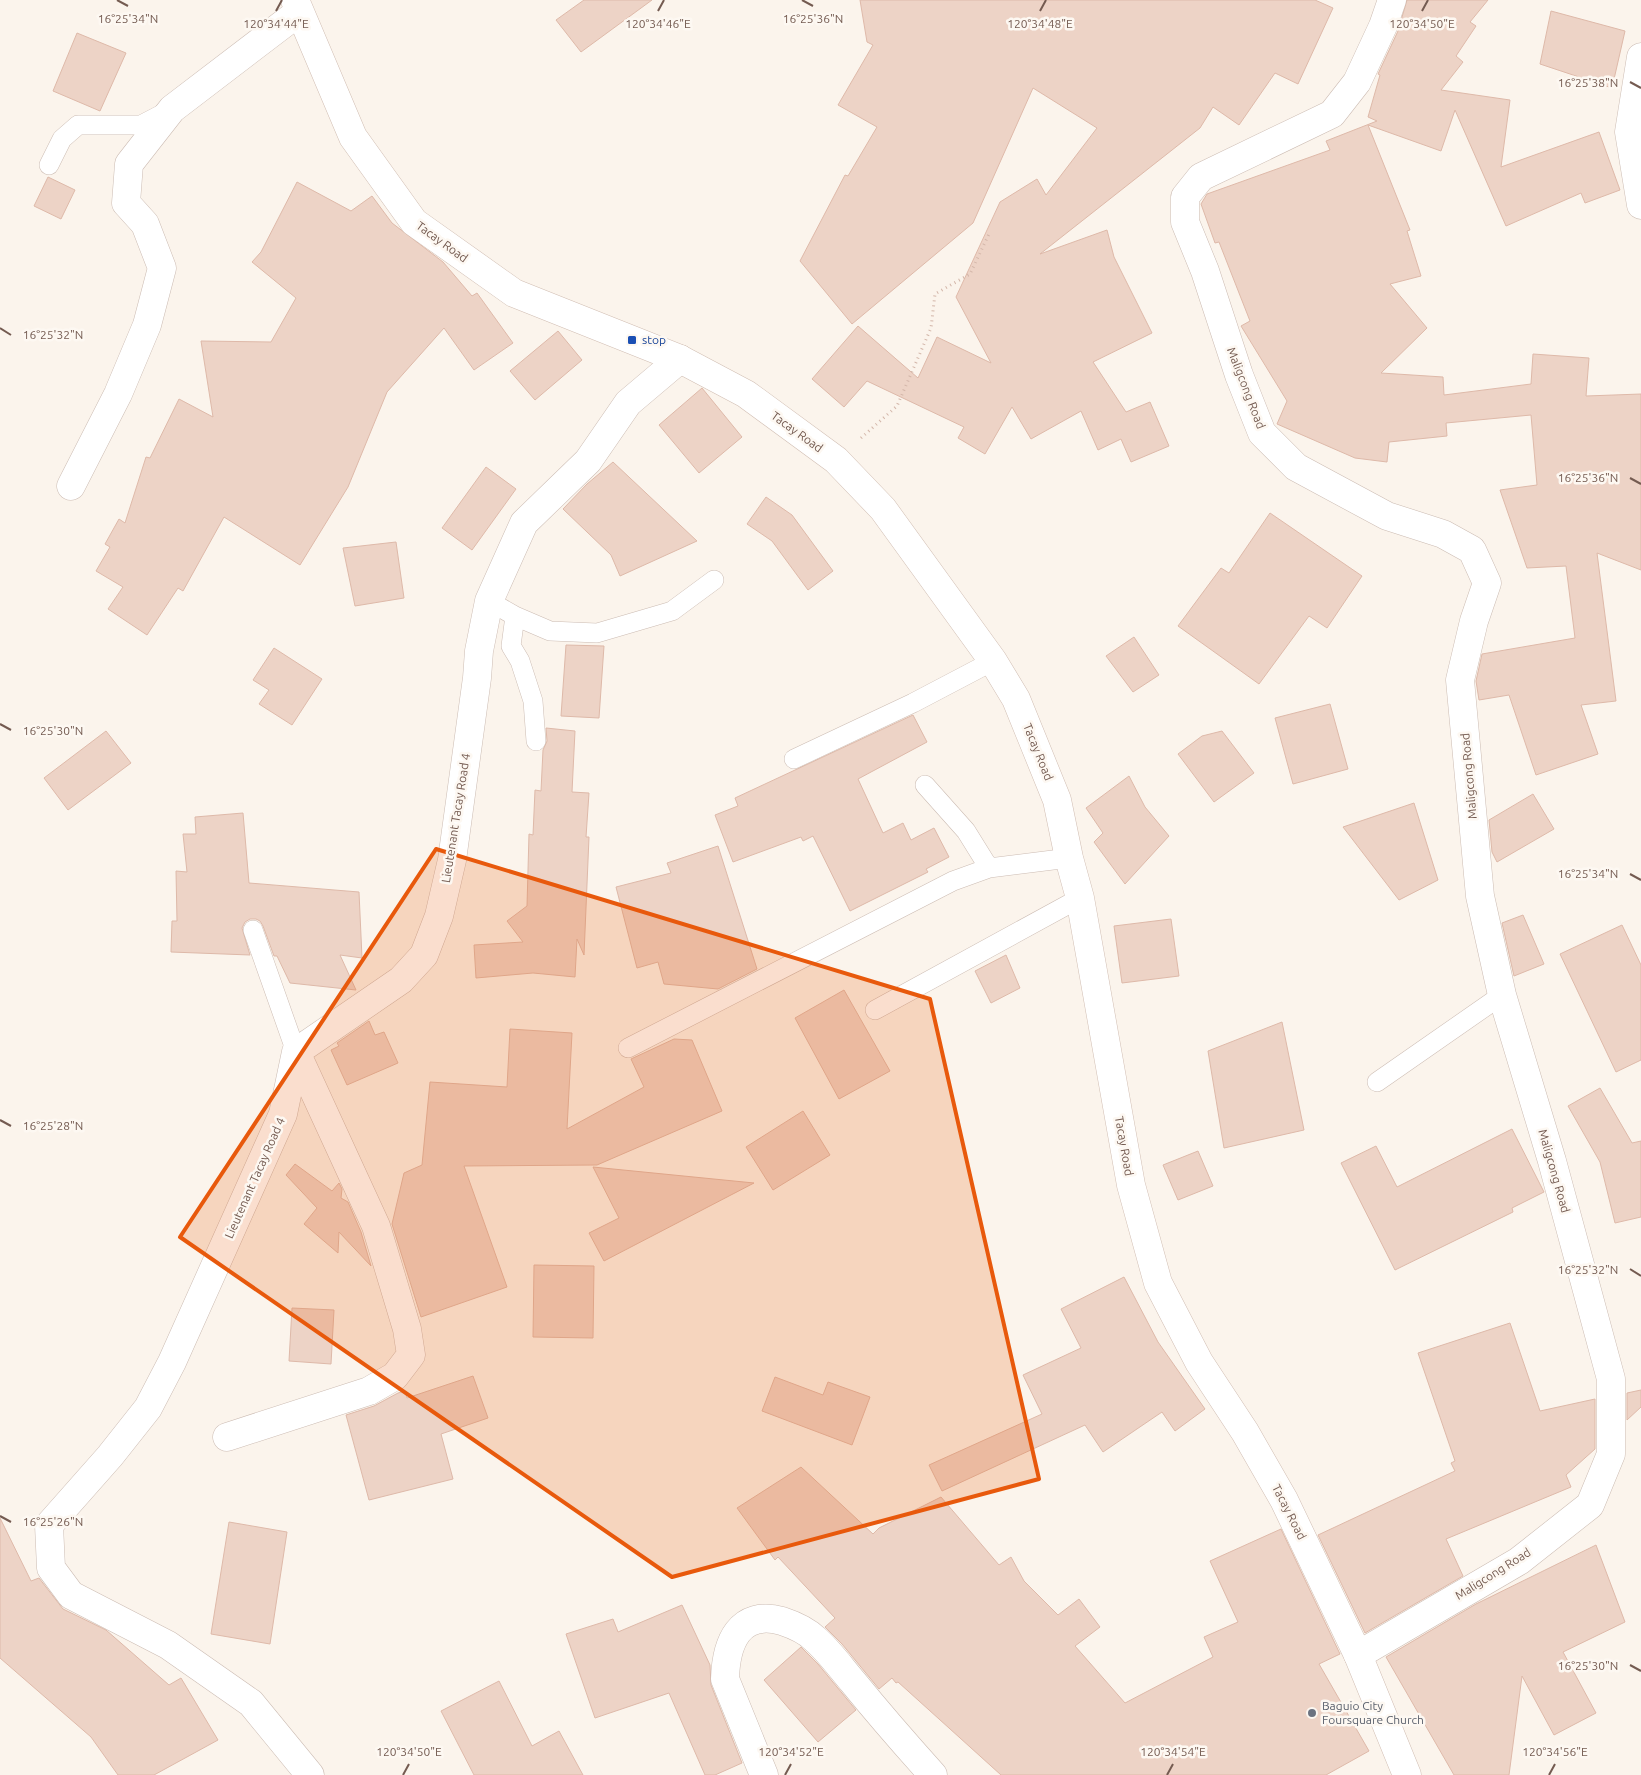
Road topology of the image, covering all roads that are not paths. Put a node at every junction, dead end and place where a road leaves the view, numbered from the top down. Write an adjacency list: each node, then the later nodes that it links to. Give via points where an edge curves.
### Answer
1 (1392, 0): 20 (street, Maligcong Road, via 1357,82 1332,114 1201,177 1185,197 1186,222 1262,433 1296,467 1387,516 1443,534 1472,550 1488,583 1474,622 1460,680 1480,896)
2 (297, 6): 4 (street); 7 (street, Tacay Road, via 353,136 414,222 514,293)
3 (1641, 57): 6 (street, via 1629,132)
4 (172, 109): 5 (lane, via 141,125 78,124 62,139); 8 (street, via 129,164 126,203 145,224 162,268 147,325 118,394)
5 (49, 165)
6 (1641, 205)
7 (680, 359): 10 (street, Lieutenant Tacay Road 4, via 628,403 588,461 524,524); 12 (street, Tacay Road, via 746,394 836,460 883,509)
8 (71, 486)
9 (714, 580): 11 (lane, via 672,611 597,633 550,631)
10 (489, 601): 11 (lane); 23 (street, Lieutenant Tacay Road 4, via 479,651 452,860 439,916 424,955 401,980)
11 (515, 616): 13 (lane, via 511,646 533,701)
12 (994, 662): 14 (lane); 16 (street, Tacay Road, via 1016,699 1057,800)
13 (536, 742)
14 (794, 759)
15 (925, 785): 17 (lane, via 966,831)
16 (1070, 858): 17 (lane); 18 (street, Tacay Road)
17 (989, 868): 22 (lane, via 953,881)
18 (1080, 898): 21 (lane); 26 (street, Tacay Road, via 1131,1185 1158,1283 1199,1362 1284,1500)
19 (253, 930): 23 (lane)
20 (1502, 994): 24 (lane); 26 (street, Maligcong Road, via 1552,1161 1610,1379 1611,1454 1590,1505 1519,1561)
21 (875, 1010)
22 (628, 1048)
23 (296, 1052): 25 (street, via 376,1226 407,1330 411,1355 395,1376 369,1391); 27 (street, Lieutenant Tacay Road 4, via 284,1114 148,1408 49,1525 50,1568 71,1595 168,1645 250,1703)
24 (1377, 1082)
25 (227, 1437)
26 (1358, 1655): 30 (street, Tacay Road)
27 (310, 1775)
28 (764, 1775): 29 (street, via 726,1679 726,1662 734,1635 744,1624 769,1617 795,1625 816,1639)
29 (933, 1775)
30 (1406, 1775)

